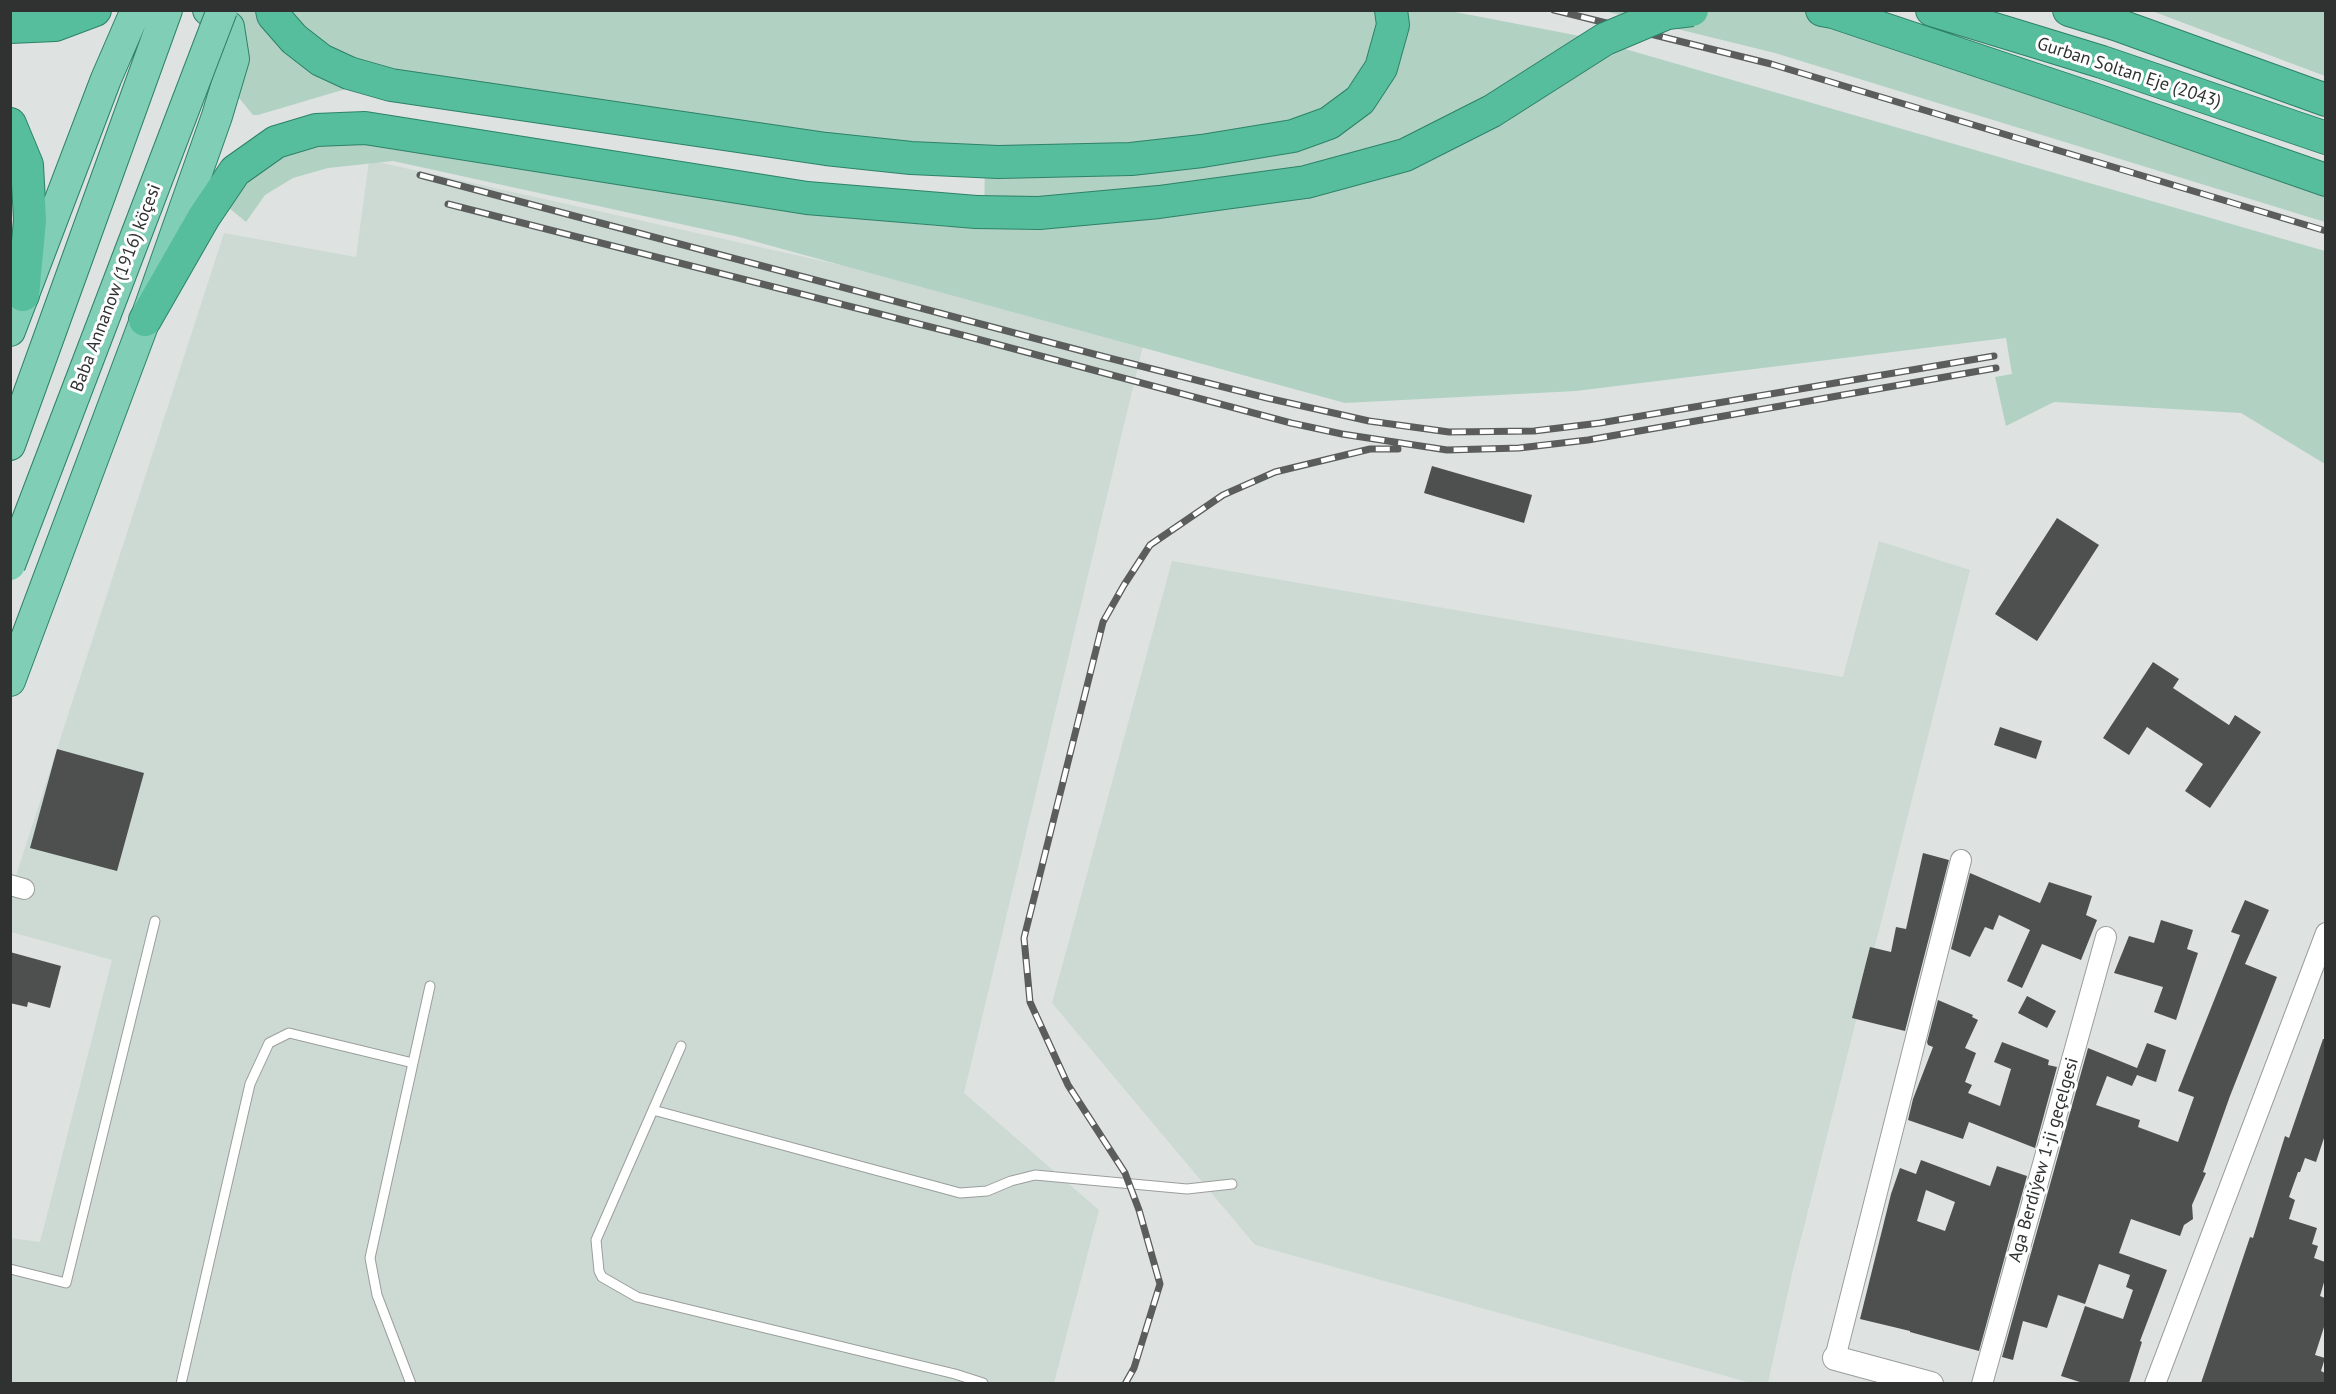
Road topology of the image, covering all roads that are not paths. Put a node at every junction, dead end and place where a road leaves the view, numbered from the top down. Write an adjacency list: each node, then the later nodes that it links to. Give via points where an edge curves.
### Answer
1 (95, 10): 12 (highway, via 55,25)
2 (142, 10): 17 (main road, via 132,19 106,79)
3 (167, 10): 20 (main road)
4 (208, 10): 18 (main road, via 229,27 234,59)
5 (222, 10): 21 (main road, Baba Annanow (1916) köçesi, bridge)
6 (272, 10): 7 (highway, via 294,39 321,60 391,85 826,149 998,162 1131,159 1202,151 1293,136 1329,123 1360,100 1381,68 1393,25)
7 (1391, 10)
8 (1692, 10): 18 (highway, bridge, via 1667,13 1605,39 1492,111 1394,158 1306,182 1039,213 976,212 807,198 365,128 316,130 276,142 235,171)
9 (1822, 10): 16 (highway)
10 (1932, 10): 15 (highway, Gurban Soltan Eje (2043), via 2102,62)
11 (2070, 10): 13 (highway)
12 (10, 27)
13 (2325, 100)
14 (10, 124): 17 (highway, via 27,165 30,219)
15 (2325, 138)
16 (2325, 180)
17 (23, 295): 19 (main road)
18 (145, 320): 22 (main road)
19 (10, 331)
20 (10, 445)
21 (10, 565)
22 (10, 681)
23 (1960, 860): 33 (street)
24 (155, 921): 32 (lane, via 66,1283)
25 (2106, 937): 38 (street, Aga Berdiýew 1-ji geçelgesi)
26 (2324, 942): 39 (street)
27 (430, 986): 29 (lane)
28 (681, 1046): 30 (lane)
29 (413, 1063): 34 (lane, via 289,1033 269,1043 250,1084); 35 (lane, via 370,1258 377,1295)
30 (652, 1110): 31 (lane, via 960,1193 987,1191 1035,1175 1187,1189); 36 (lane, via 596,1240 602,1277 638,1297)
31 (1232, 1184)
32 (10, 1269)
33 (1835, 1358): 37 (street)
34 (181, 1383)
35 (411, 1383)
36 (983, 1383)
37 (1931, 1383)
38 (1982, 1383)
39 (2155, 1383)

